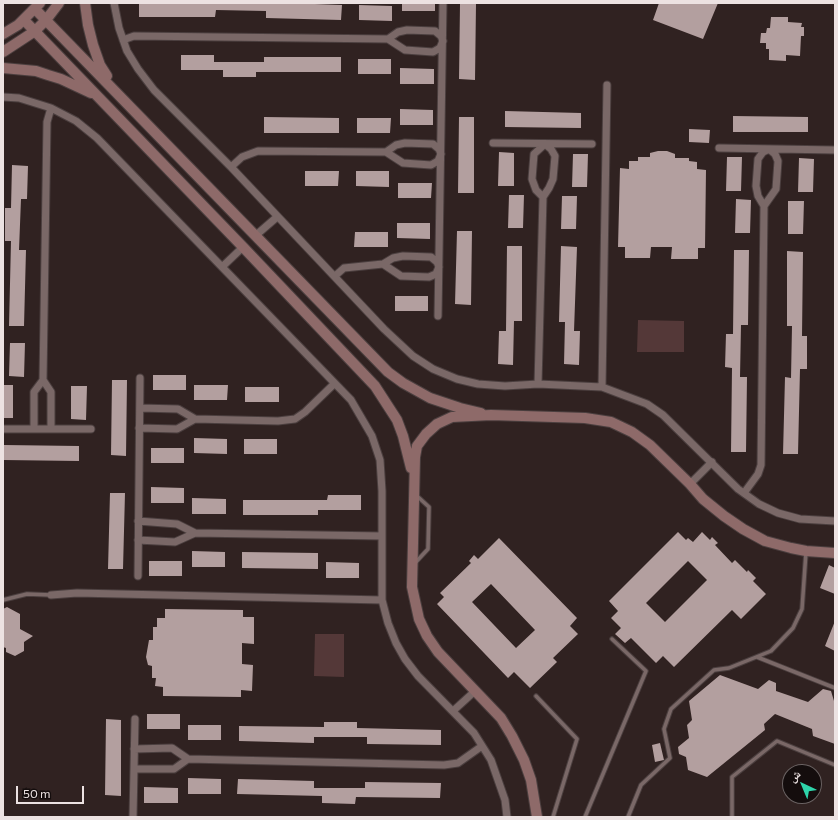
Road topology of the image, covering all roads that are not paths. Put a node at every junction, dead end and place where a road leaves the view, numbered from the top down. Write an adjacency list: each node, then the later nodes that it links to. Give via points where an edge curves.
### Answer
1 (59, 3): 7 (main road)
2 (85, 3): 18 (main road, via 88,25 100,65)
3 (114, 3): 11 (street)
4 (443, 3): 12 (street)
5 (38, 6): 6 (main road); 7 (main road)
6 (24, 20): 8 (main road); 9 (main road)
7 (46, 20): 8 (main road); 18 (main road)
8 (35, 31): 13 (main road); 16 (main road)
9 (3, 34)
10 (388, 39): 11 (street, via 134,36); 12 (street, via 398,32 407,30 435,31); 12 (street, via 405,50 433,52 440,48)
11 (124, 40): 28 (street, via 127,51 154,90)
12 (443, 41): 27 (street)
13 (3, 52)
14 (3, 68): 16 (main road, via 48,75)
15 (607, 85): 43 (street)
16 (98, 96): 33 (main road)
17 (3, 97): 19 (street)
18 (125, 100): 32 (main road)
19 (51, 108): 35 (street, via 76,121 97,138); 40 (street, via 47,122)
20 (493, 143): 21 (street)
21 (545, 144): 22 (street); 29 (street, via 555,156 553,179); 29 (street, via 534,154 532,178 536,190)
22 (592, 144)
23 (719, 148): 24 (street)
24 (769, 149): 25 (street); 30 (street, via 758,159 756,186); 30 (street, via 778,161 776,189)
25 (835, 150)
26 (386, 152): 27 (street, via 396,145 405,143 433,144); 27 (street, via 403,163 431,165 438,161); 28 (street, via 258,151 242,157)
27 (441, 154): 36 (street)
28 (231, 167): 31 (street)
29 (543, 197): 42 (street)
30 (764, 206): 56 (street, via 762,465)
31 (277, 217): 32 (street); 37 (street)
32 (255, 236): 45 (main road, via 388,372 430,398)
33 (243, 247): 35 (street); 53 (main road, via 375,386 388,404 401,431)
34 (383, 264): 36 (street, via 403,256 431,256); 36 (street, via 401,276 429,277 436,274); 37 (street, via 344,268)
35 (222, 267): 41 (street)
36 (439, 267): 38 (street)
37 (335, 276): 42 (street, via 384,329 413,356 433,369 478,384)
38 (438, 316)
39 (140, 378): 44 (street)
40 (43, 380): 49 (street, via 34,392); 50 (street, via 51,392)
41 (334, 384): 46 (street, via 294,419); 60 (street, via 351,400 364,420 380,460)
42 (538, 384): 43 (street)
43 (602, 387): 52 (street, via 647,404 663,415)
44 (140, 408): 46 (street, via 178,409); 47 (street)
45 (491, 415): 53 (main road, via 452,417 437,424 417,446); 54 (main road, via 585,418 611,422 632,432 650,445)
46 (195, 419): 47 (street, via 177,429)
47 (139, 428): 57 (street)
48 (3, 429): 49 (street)
49 (34, 429): 50 (street)
50 (51, 429): 51 (street)
51 (91, 429)
52 (712, 462): 54 (street); 56 (street)
53 (414, 480): 55 (main road)
54 (690, 484): 62 (main road, via 703,499 743,529 765,540)
55 (413, 493): 64 (main road); 64 (lane, via 429,507 428,549)
56 (744, 493): 58 (street, via 778,513 800,519)
57 (138, 521): 59 (street, via 177,524); 61 (street)
58 (835, 521)
59 (195, 533): 60 (street); 61 (street, via 175,542)
60 (382, 536): 68 (street)
61 (138, 540): 65 (street)
62 (806, 551): 63 (main road); 70 (lane, via 802,609 793,628 770,651)
63 (833, 553)
64 (413, 565): 72 (main road, via 412,587 419,619 427,636 438,652)
65 (138, 576)
66 (51, 595): 67 (lane, via 27,594); 68 (street, via 101,593)
67 (3, 600)
68 (382, 600): 74 (street, via 396,643 406,659 418,676)
69 (612, 639): 85 (lane, via 646,671)
70 (757, 657): 71 (lane); 86 (lane, via 729,668 714,670 671,709 664,729 670,758 641,785)
71 (835, 688)
72 (475, 691): 74 (street); 83 (main road, via 501,718 524,760 531,780)
73 (536, 696): 84 (lane, via 577,739)
74 (453, 711): 76 (street, via 474,733)
75 (135, 719): 77 (street)
76 (482, 746): 78 (street, via 458,763 444,765); 82 (street, via 498,778)
77 (134, 749): 78 (street, via 172,748); 80 (street)
78 (188, 759): 80 (street, via 174,769)
79 (835, 765): 87 (lane, via 777,741 732,778)
80 (134, 769): 81 (street)
81 (133, 817)
82 (507, 817)
83 (537, 817)
84 (553, 817)
85 (585, 817)
86 (628, 817)
87 (732, 817)

